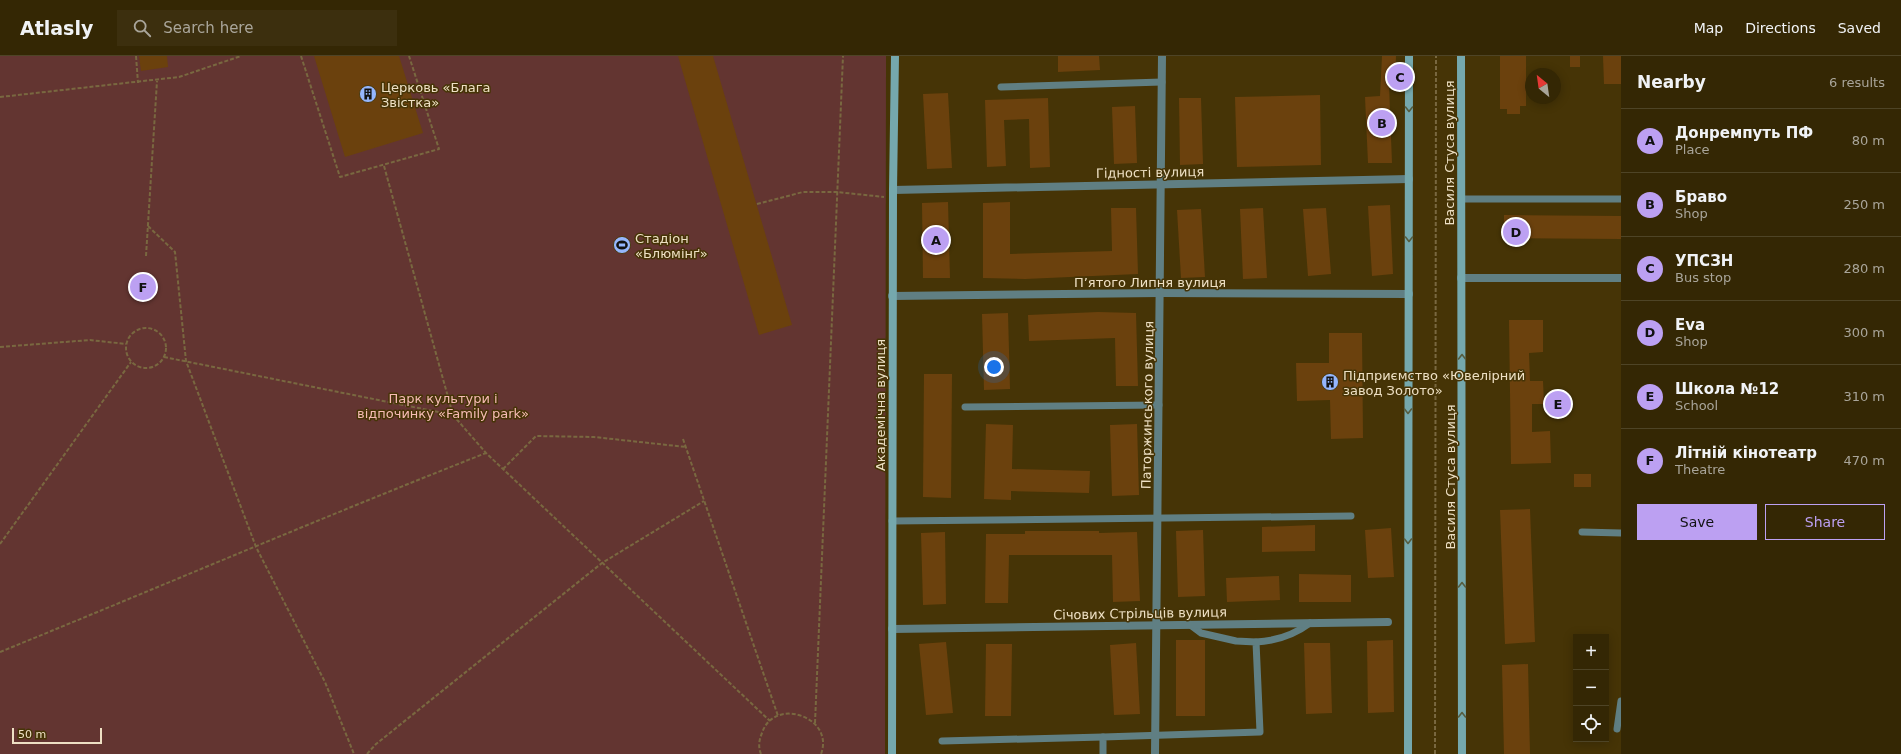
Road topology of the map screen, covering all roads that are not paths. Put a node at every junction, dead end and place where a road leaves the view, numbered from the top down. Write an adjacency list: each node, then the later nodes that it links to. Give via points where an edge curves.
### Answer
1 (895, 56): 9 (street, Академічна вулиця)
2 (1162, 56): 5 (street, Паторжинського вулиця)
3 (1409, 56): 7 (street, one-way to 7)
4 (1461, 56): 11 (street, Василя Стуса вулиця)
5 (1162, 82): 6 (lane); 8 (street, Паторжинського вулиця)
6 (1001, 88)
7 (1409, 179): 8 (street, Гідності вулиця); 15 (street, one-way to 15)
8 (1161, 184): 9 (street, Гідності вулиця); 14 (street, Паторжинського вулиця)
9 (893, 194): 16 (street, Академічна вулиця)
10 (1621, 198): 11 (lane)
11 (1461, 199): 12 (street, Василя Стуса вулиця)
12 (1461, 278): 13 (street); 39 (street, Василя Стуса вулиця, one-way to 12)
13 (1621, 278)
14 (1160, 293): 15 (street, П’ятого Липня вулиця); 16 (street, П’ятого Липня вулиця); 17 (street, Паторжинського вулиця)
15 (1408, 294): 38 (street, one-way to 38)
16 (892, 296): 21 (street, Академічна вулиця)
17 (1159, 405): 18 (lane); 20 (street, Паторжинського вулиця)
18 (965, 407)
19 (1351, 516): 20 (lane)
20 (1158, 518): 21 (lane); 26 (street, Паторжинського вулиця)
21 (892, 521): 28 (street, Академічна вулиця)
22 (1582, 532): 23 (lane)
23 (1621, 533)
24 (1388, 622): 25 (street, Січових Стрільців вулиця)
25 (1310, 623): 27 (street, Січових Стрільців вулиця); 29 (lane, via 1294,634)
26 (1156, 624): 27 (street, Січових Стрільців вулиця); 28 (street, Січових Стрільців вулиця); 32 (street, Паторжинського вулиця)
27 (1189, 624): 29 (lane, via 1201,633 1236,641)
28 (892, 629): 35 (street, Академічна вулиця)
29 (1256, 642): 32 (lane, via 1260,732)
30 (1621, 701): 31 (lane)
31 (1618, 729)
32 (1156, 736): 33 (lane); 37 (street, Паторжинського вулиця)
33 (1103, 738): 34 (lane); 36 (lane)
34 (942, 741)
35 (892, 754)
36 (1103, 754)
37 (1156, 754)
38 (1408, 754)
39 (1462, 754)

